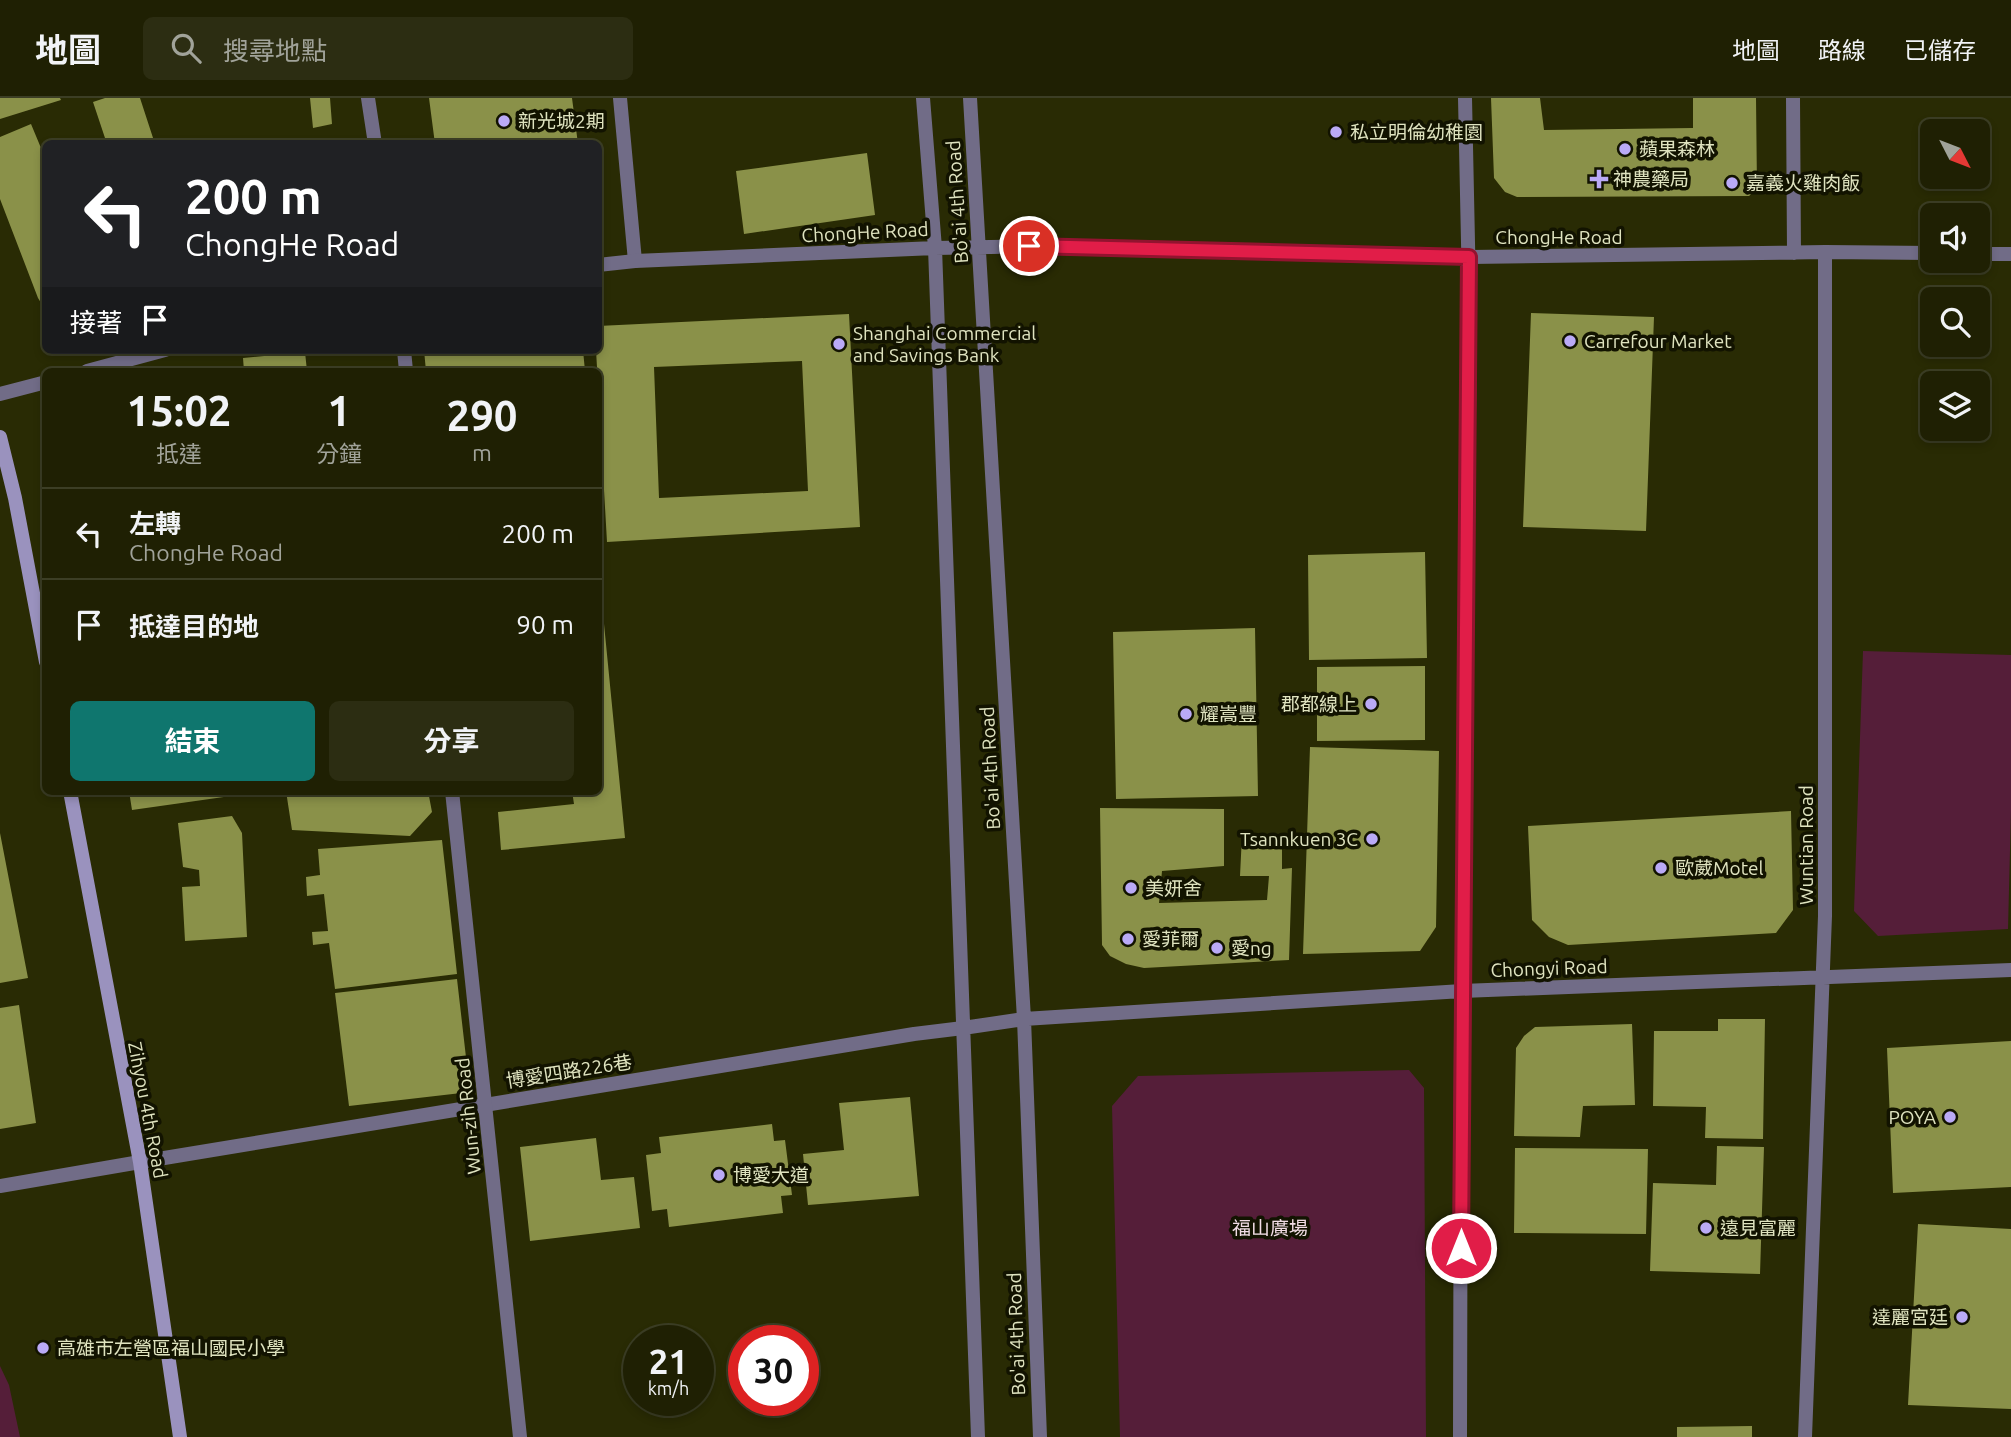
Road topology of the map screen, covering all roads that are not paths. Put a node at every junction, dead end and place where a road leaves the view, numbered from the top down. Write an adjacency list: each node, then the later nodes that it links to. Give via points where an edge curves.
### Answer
1 (369, 98): 7 (street)
2 (620, 98): 16 (street)
3 (923, 98): 9 (street, Bo'ai 4th Road)
4 (970, 98): 8 (street, Bo'ai 4th Road)
5 (1465, 98): 15 (street)
6 (1794, 98): 11 (street)
7 (374, 140)
8 (979, 247): 9 (street, ChongHe Road); 15 (street, ChongHe Road); 29 (street, Bo'ai 4th Road)
9 (935, 248): 16 (street, ChongHe Road); 30 (street, Bo'ai 4th Road)
10 (1825, 252): 11 (street, ChongHe Road); 12 (street, ChongHe Road); 27 (street, Wuntian Road)
11 (1794, 253): 15 (street, ChongHe Road)
12 (1920, 253)
13 (1990, 254): 14 (street)
14 (2011, 254)
15 (1469, 257): 28 (street)
16 (635, 261): 17 (street, ChongHe Road)
17 (602, 265)
18 (150, 354): 19 (street)
19 (98, 368)
20 (42, 383): 21 (street)
21 (0, 394)
22 (0, 437): 23 (street)
23 (42, 641)
24 (70, 795): 32 (street, Zihyou 4th Road)
25 (452, 795): 31 (street, Wun-zih Road)
26 (2011, 970): 27 (street, Chongyi Road)
27 (1823, 978): 28 (street, Chongyi Road); 39 (street, Wuntian Road)
28 (1462, 991): 29 (street, Chongyi Road); 38 (street)
29 (1024, 1019): 30 (street, Chongyi Road); 37 (street, Bo'ai 4th Road)
30 (963, 1028): 31 (street, 博愛四路226巷); 36 (street, Bo'ai 4th Road)
31 (486, 1103): 32 (street, 博愛四路226巷); 35 (street, Wun-zih Road)
32 (140, 1162): 33 (street, 博愛四路226巷); 34 (street, Zihyou 4th Road)
33 (0, 1186)
34 (180, 1437)
35 (520, 1437)
36 (978, 1437)
37 (1040, 1437)
38 (1460, 1437)
39 (1805, 1437)

